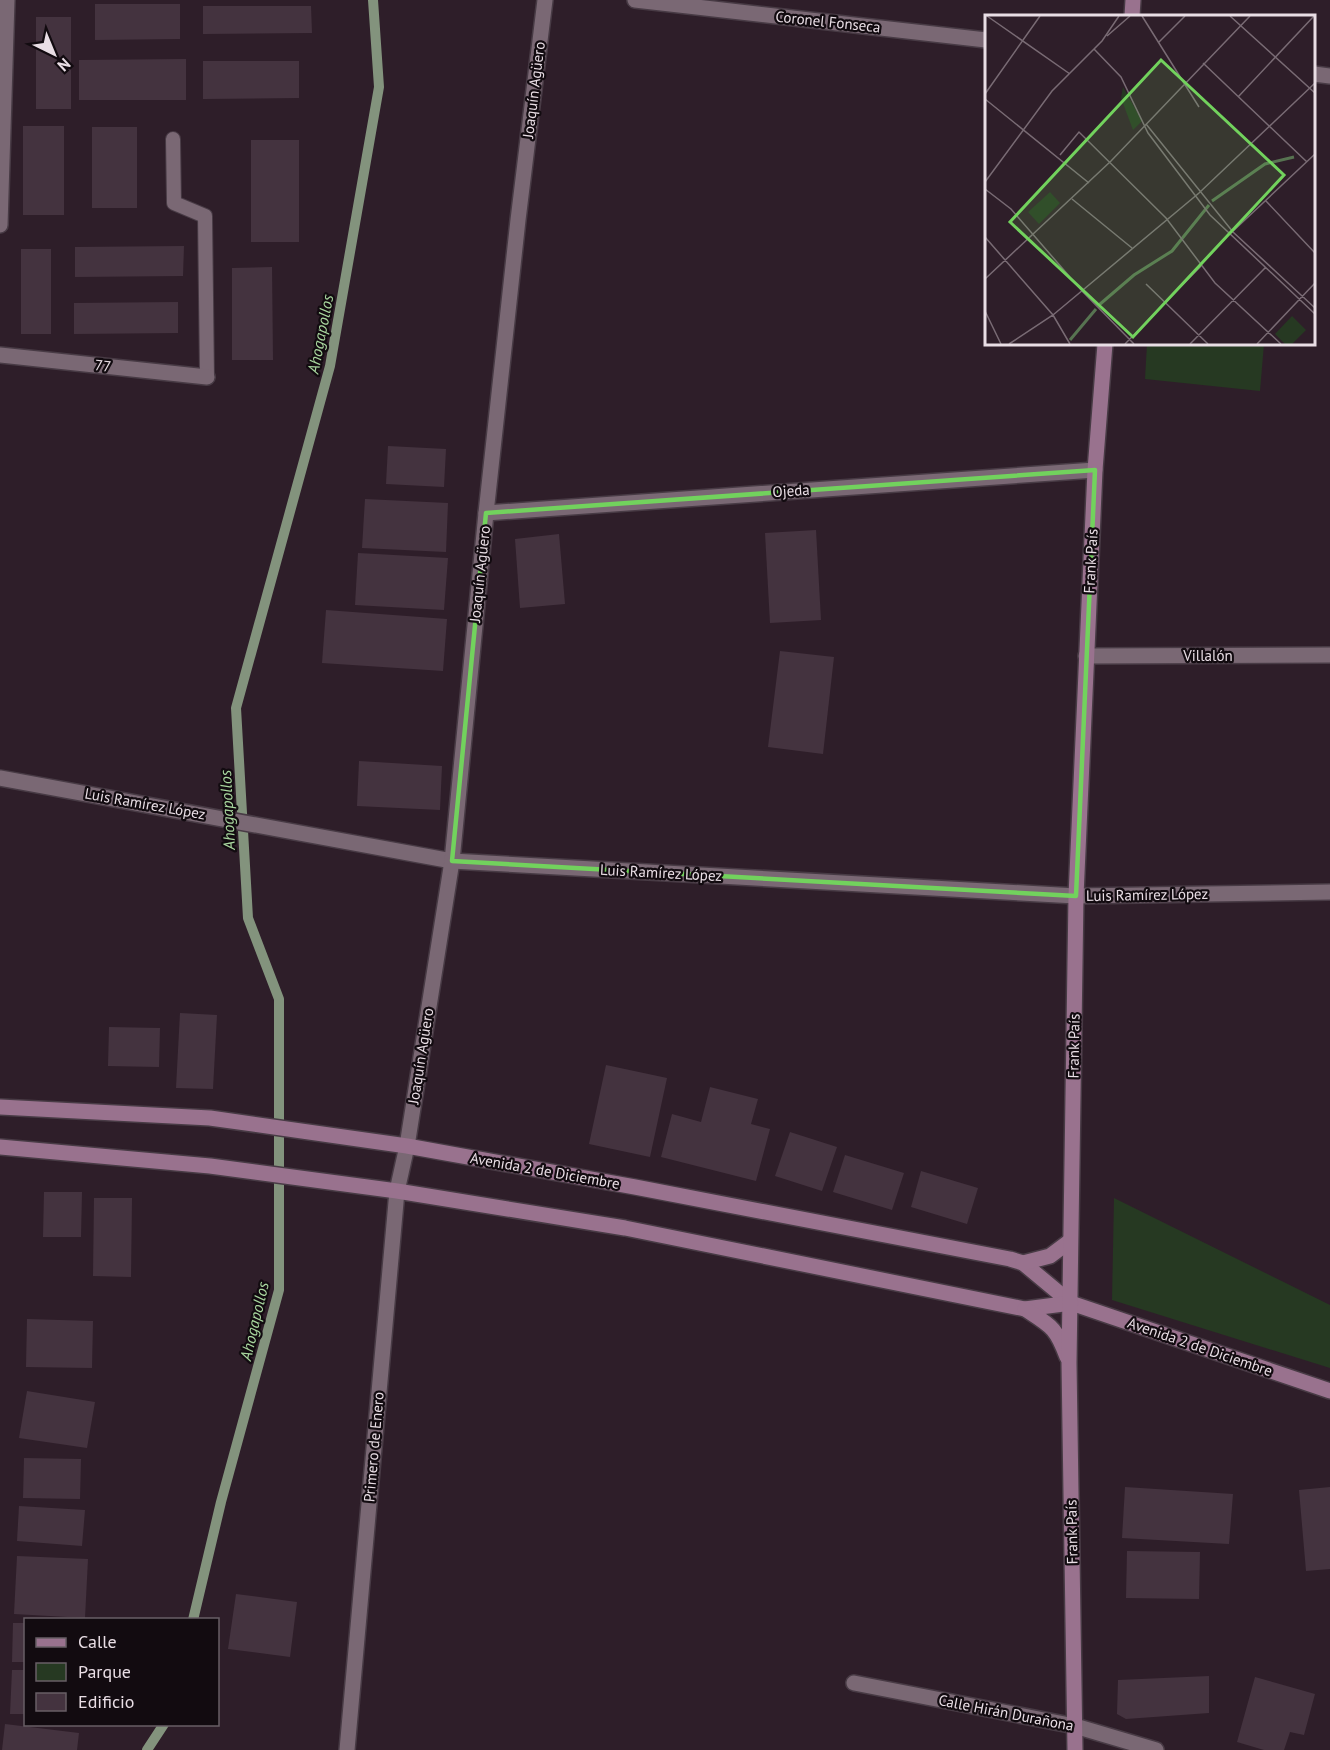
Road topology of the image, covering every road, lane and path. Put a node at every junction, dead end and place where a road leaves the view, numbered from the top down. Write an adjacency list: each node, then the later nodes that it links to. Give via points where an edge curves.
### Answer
1 (7, 0): 10 (street)
2 (545, 0): 15 (street, Joaquín Agüero)
3 (634, 0): 6 (street, Coronel Fonseca)
4 (1133, 0): 5 (main road)
5 (1132, 15)
6 (985, 40)
7 (1315, 74): 8 (street)
8 (1330, 76)
9 (173, 139): 13 (lane, via 174,203 205,216)
10 (0, 225)
11 (1105, 345): 14 (main road, Frank País)
12 (0, 355): 13 (street, 77)
13 (207, 377)
14 (1095, 470): 15 (street, Ojeda); 17 (main road, Frank País)
15 (486, 513): 19 (street, Joaquín Agüero)
16 (1330, 655): 17 (street, Villalón)
17 (1086, 656): 21 (main road, Frank País)
18 (0, 778): 19 (street, Luis Ramírez López)
19 (452, 861): 21 (street, Luis Ramírez López); 23 (street, Joaquín Agüero)
20 (1330, 892): 21 (street, Luis Ramírez López)
21 (1076, 896): 26 (main road, Frank País)
22 (0, 1107): 23 (main road, Avenida 2 de Diciembre, via 210,1118)
23 (407, 1146): 25 (street, Primero de Enero); 27 (main road, Avenida 2 de Diciembre)
24 (0, 1147): 25 (main road, Avenida 2 de Diciembre, via 210,1166)
25 (397, 1191): 29 (main road, Avenida 2 de Diciembre, via 625,1228); 34 (street, Primero de Enero)
26 (1070, 1241): 27 (main road, via 1050,1256); 28 (main road, Frank País)
27 (1023, 1263): 28 (main road, Avenida 2 de Diciembre)
28 (1071, 1303): 29 (main road, Avenida 2 de Diciembre); 30 (main road, Frank País); 31 (main road, Avenida 2 de Diciembre)
29 (1025, 1309): 30 (main road, via 1052,1327)
30 (1069, 1363): 33 (main road, Frank País)
31 (1330, 1391)
32 (854, 1683): 33 (street, Calle Hirán Durañona)
33 (1075, 1726): 35 (main road, Frank País); 36 (street, Calle Hirán Durañona)
34 (347, 1750)
35 (1075, 1750)
36 (1156, 1750)

